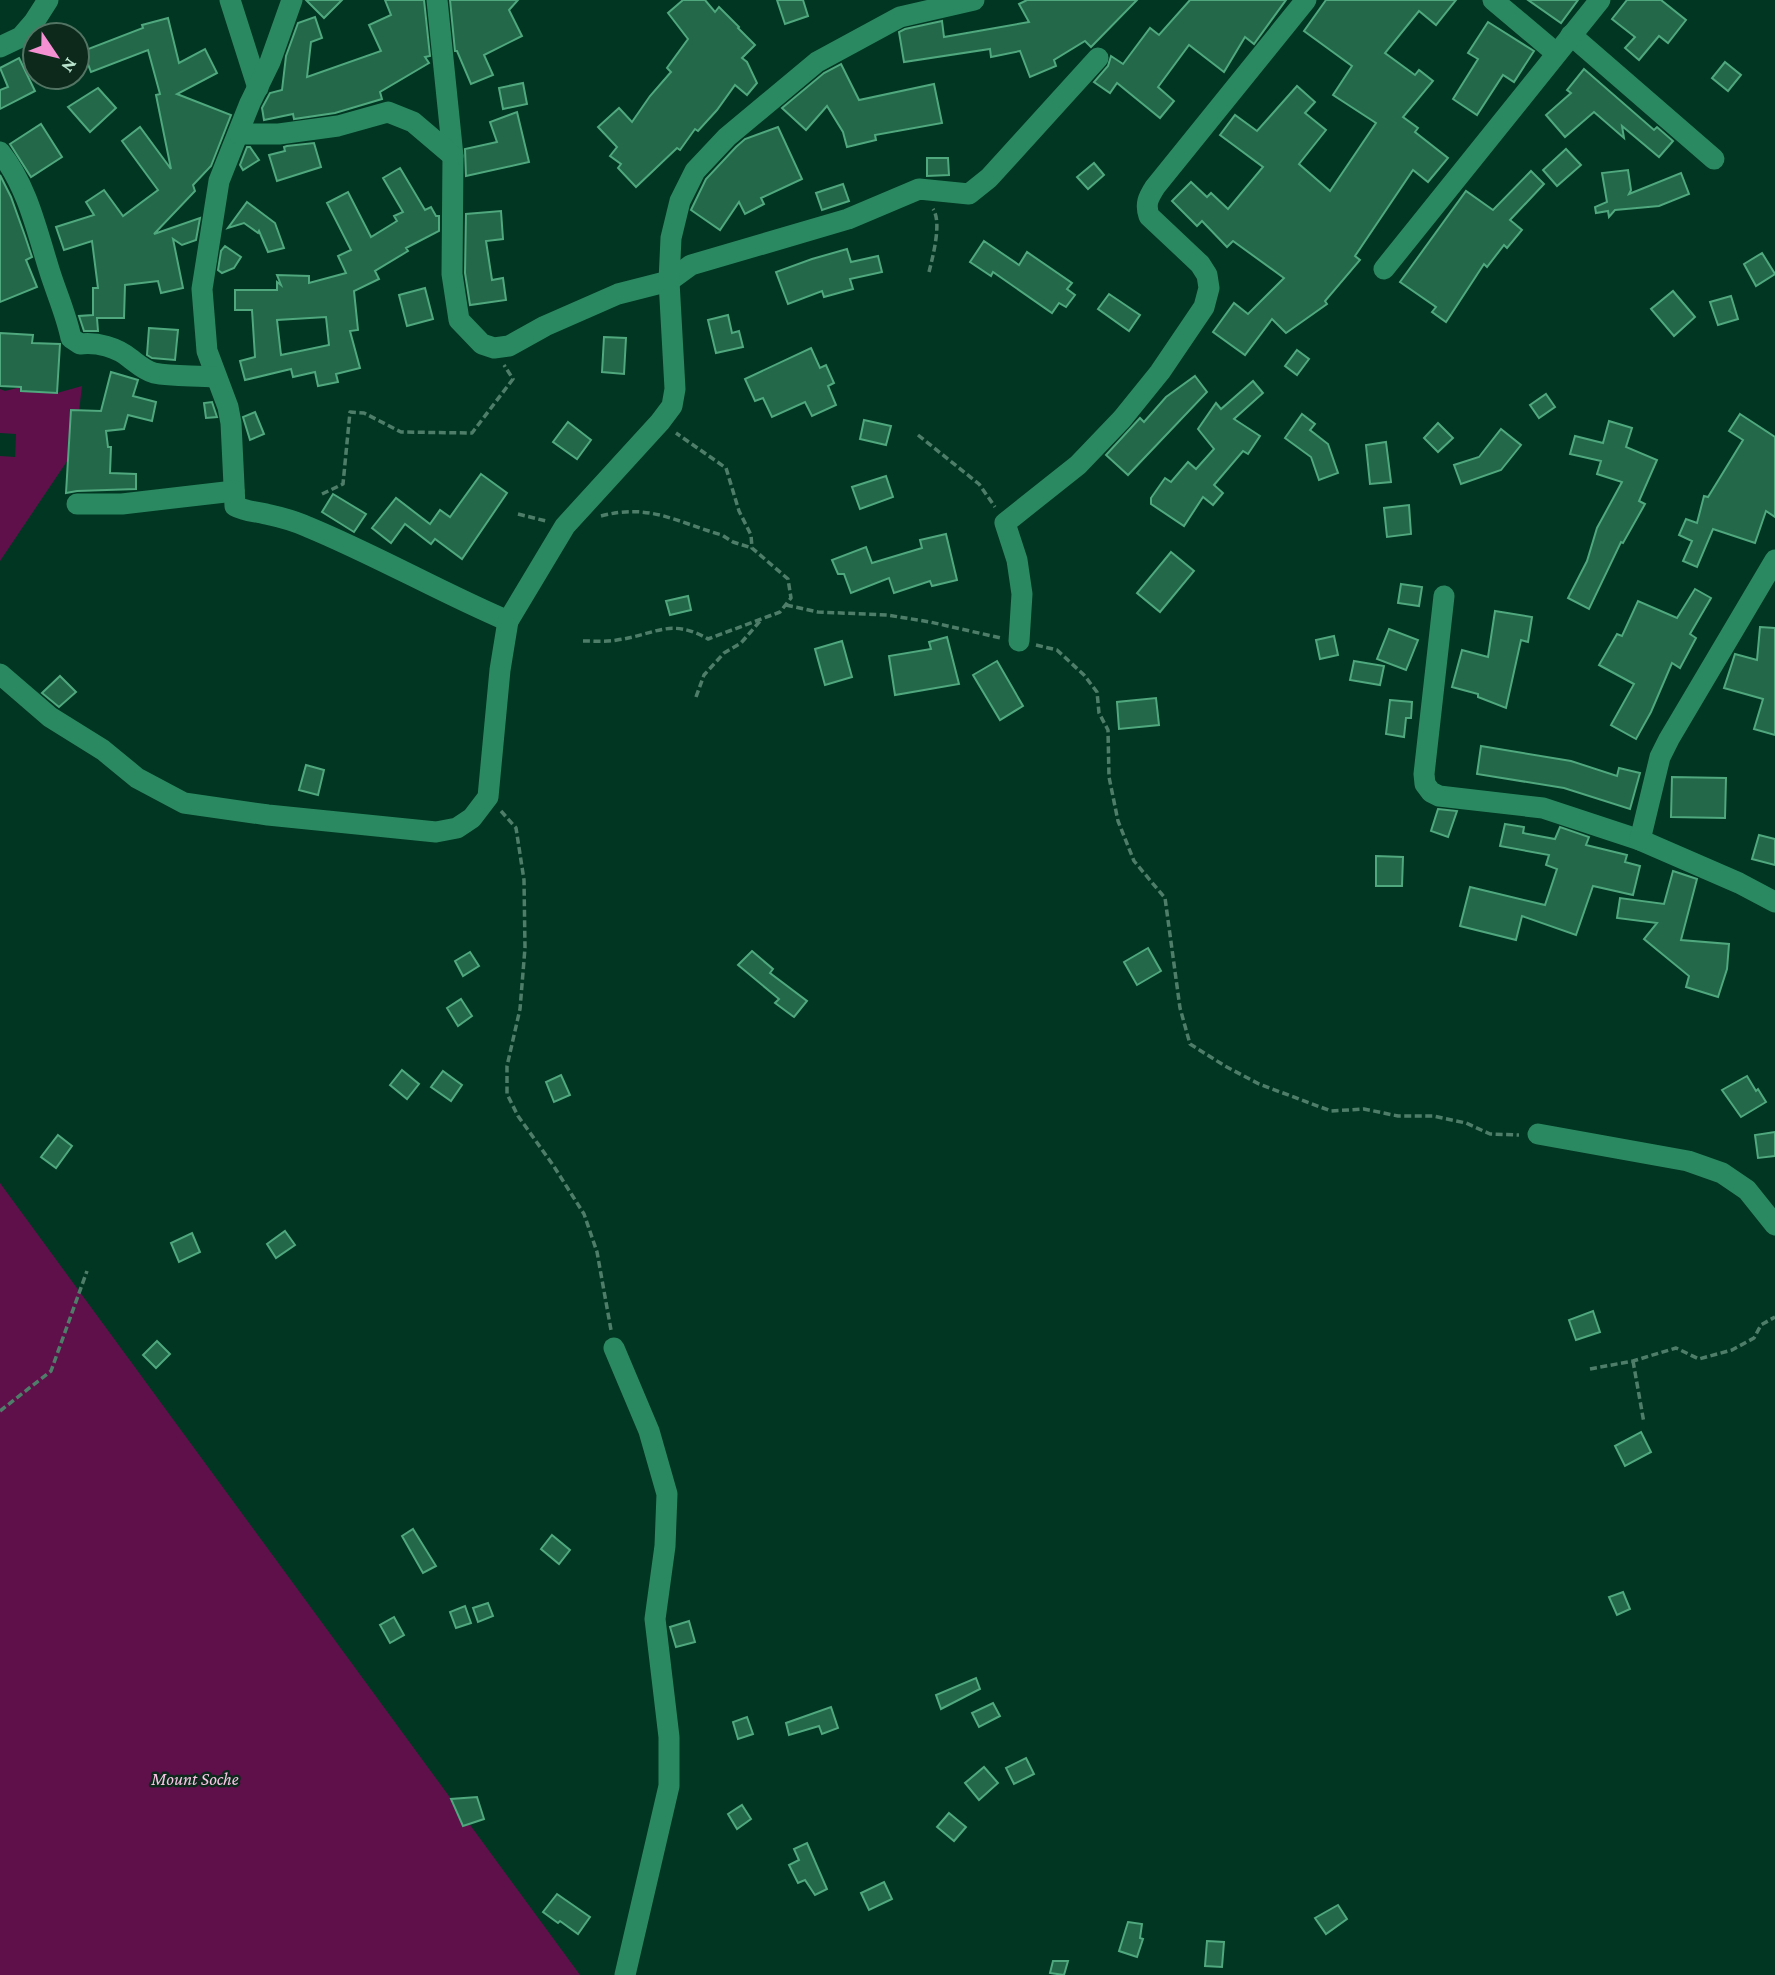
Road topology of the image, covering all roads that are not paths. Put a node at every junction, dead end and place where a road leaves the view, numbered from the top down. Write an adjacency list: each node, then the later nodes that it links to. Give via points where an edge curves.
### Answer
1 (48, 0): 10 (street, via 21,37)
2 (230, 0): 13 (street)
3 (292, 0): 13 (street)
4 (438, 0): 16 (street)
5 (974, 0): 19 (street, via 900,16 873,30 817,62 727,137 695,171 680,201 671,238)
6 (1306, 0): 26 (street, via 1147,199 1149,216 1207,275 1204,307 1122,419 1078,465 1005,523 1022,594)
7 (1493, 0): 11 (street)
8 (1600, 0): 9 (street)
9 (1571, 35): 11 (street); 17 (street)
10 (0, 47)
11 (1556, 53): 18 (street)
12 (1098, 58): 19 (street, via 969,194 919,189 848,219 691,265)
13 (258, 89): 14 (street)
14 (239, 134): 16 (street, via 338,126 388,112 413,122); 20 (street, via 219,181 202,289 206,351)
15 (0, 152): 20 (street, via 31,213 71,338 80,344 93,342 111,348 157,373)
16 (453, 156): 19 (street, via 452,274 459,320 482,344 509,346 618,294)
17 (1714, 159)
18 (1384, 269)
19 (669, 281): 25 (street, via 675,389 671,406 565,526)
20 (215, 377): 21 (street, via 229,407)
21 (234, 491): 22 (street, via 122,504); 25 (street, via 236,506 245,511 305,526)
22 (76, 504)
23 (1775, 560): 28 (street, via 1668,739)
24 (1444, 596): 28 (street, via 1424,774 1430,792 1447,798 1543,808)
25 (508, 621): 27 (street, via 488,797 472,818 457,828 436,832 184,803 137,778 50,717)
26 (1019, 641)
27 (0, 674)
28 (1640, 840): 29 (street)
29 (1775, 902)
30 (1538, 1134): 31 (street, via 1675,1158 1721,1173 1747,1190)
31 (1775, 1225)
32 (614, 1348): 33 (street, via 649,1431 667,1494 656,1619 669,1737 669,1786)
33 (625, 1975)

